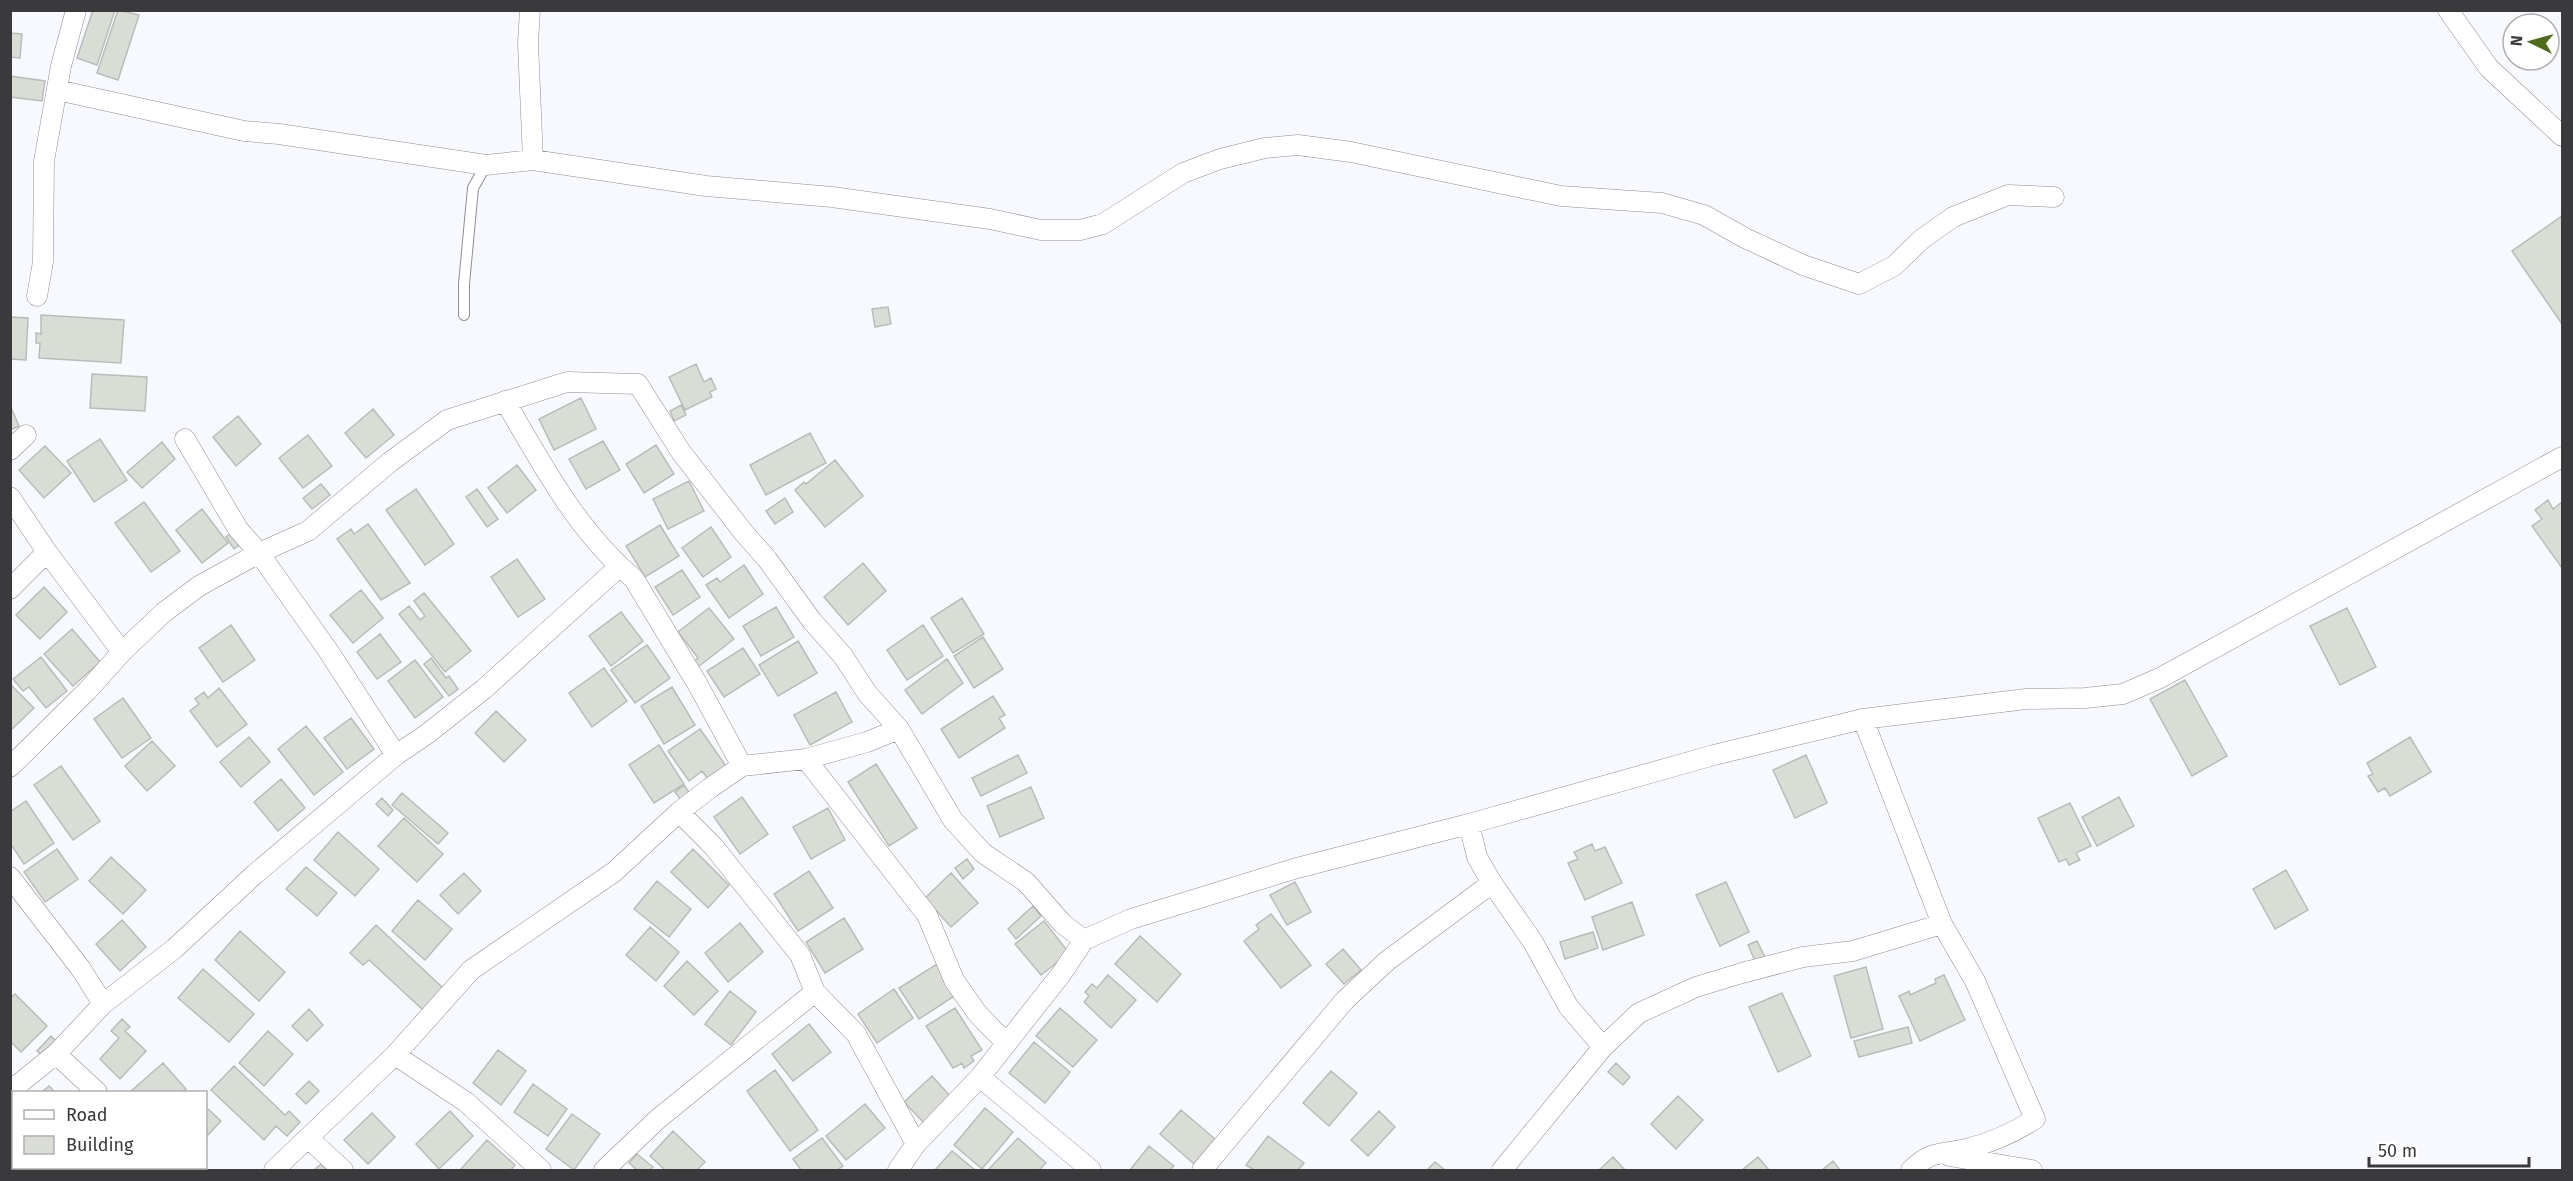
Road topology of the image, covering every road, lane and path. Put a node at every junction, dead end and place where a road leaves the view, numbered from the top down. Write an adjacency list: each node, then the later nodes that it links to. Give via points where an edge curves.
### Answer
1 (76, 10): 4 (street)
2 (530, 10): 6 (street)
3 (2448, 10): 5 (street, via 2489,68)
4 (57, 90): 7 (street, via 244,131); 9 (street, via 44,161 43,262)
5 (2562, 136)
6 (533, 160): 7 (street); 8 (street, via 706,186 832,197 980,217 1041,230 1080,230 1103,224 1183,173 1265,148 1298,145 1351,152 1561,196 1662,203 1704,215 1803,265 1859,284 1894,266 1953,217 2008,195)
7 (486, 165): 10 (lane, via 473,188)
8 (2054, 197)
9 (37, 296)
10 (464, 315)
11 (505, 401): 18 (street, via 447,420 308,531); 19 (street, via 557,490); 23 (street, via 567,382 638,384 681,452)
12 (26, 435): 14 (street)
13 (185, 439): 18 (street, via 238,529)
14 (10, 450)
15 (2562, 457): 22 (street, via 2160,678 2123,694 2026,699)
16 (10, 497): 17 (street)
17 (47, 552): 20 (street); 21 (street)
18 (259, 553): 21 (street, via 198,586); 24 (street)
19 (619, 567): 24 (street, via 484,689); 26 (street, via 634,579)
20 (10, 589)
21 (122, 651): 27 (street)
22 (1863, 719): 29 (street, via 1714,754); 32 (street)
23 (899, 729): 25 (street); 33 (street, via 953,820 983,853 1026,882 1063,924)
24 (396, 755): 35 (street, via 255,874 174,949)
25 (806, 759): 26 (street); 36 (street, via 927,915 954,980 977,1013)
26 (742, 766): 28 (street)
27 (10, 767)
28 (679, 812): 34 (street, via 712,846 800,954); 39 (street, via 614,872 471,970)
29 (1469, 824): 31 (street, via 1477,856); 33 (street, via 1297,868 1131,919)
30 (10, 877): 35 (street)
31 (1492, 883): 37 (street, via 1533,942 1569,1006); 52 (street, via 1387,961 1345,1000)
32 (1942, 924): 37 (street, via 1852,951 1803,957 1696,987 1639,1013); 45 (street, via 1975,981 2035,1119 2009,1136 1966,1149)
33 (1084, 940): 36 (street)
34 (815, 992): 44 (street, via 856,1034); 49 (street, via 659,1118)
35 (103, 1004): 38 (street)
36 (1006, 1043): 40 (street)
37 (1603, 1047): 53 (street)
38 (56, 1054): 41 (street); 42 (street)
39 (395, 1055): 43 (street); 48 (street, via 466,1102)
40 (980, 1077): 44 (street); 51 (street)
41 (10, 1091)
42 (96, 1091)
43 (308, 1138): 46 (street); 47 (street)
44 (916, 1143): 50 (street)
45 (1934, 1153): 54 (street); 55 (street)
46 (274, 1170)
47 (343, 1170)
48 (541, 1170)
49 (604, 1170)
50 (898, 1170)
51 (1091, 1170)
52 (1202, 1170)
53 (1502, 1170)
54 (1911, 1170)
55 (2032, 1170)

